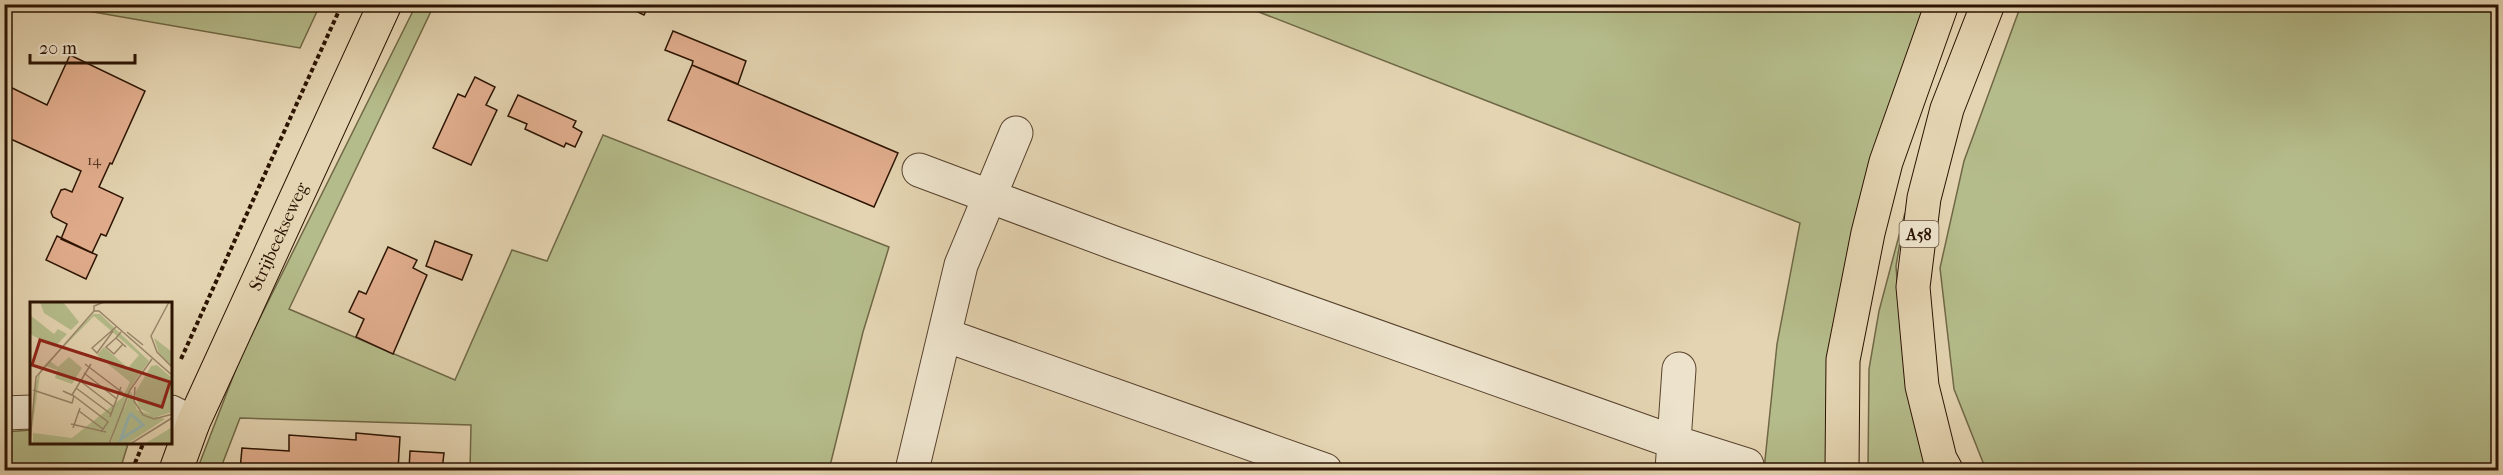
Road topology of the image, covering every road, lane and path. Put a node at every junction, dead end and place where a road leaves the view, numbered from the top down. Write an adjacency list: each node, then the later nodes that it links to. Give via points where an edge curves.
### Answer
1 (342, 4): 9 (path, Strijbeekseweg)
2 (385, 4): 13 (main road, Strijbeekseweg)
3 (1942, 4): 21 (main road, via 1886,162 1868,233 1843,360)
4 (1988, 4): 22 (main road, A58, via 1947,109 1935,153 1924,198 1913,287 1922,386)
5 (1016, 133): 7 (street)
6 (919, 170): 7 (street)
7 (989, 196): 8 (street, via 962,265); 15 (street)
8 (945, 335): 19 (street); 20 (street)
9 (181, 360)
10 (1679, 369): 15 (street)
11 (30, 412): 12 (street)
12 (4, 413)
13 (182, 418): 18 (main road, Strijbeekseweg)
14 (143, 445): 17 (path)
15 (1673, 456): 16 (street)
16 (1748, 465)
17 (132, 471)
18 (176, 471)
19 (912, 471)
20 (1325, 471)
21 (1842, 471)
22 (1946, 471)

